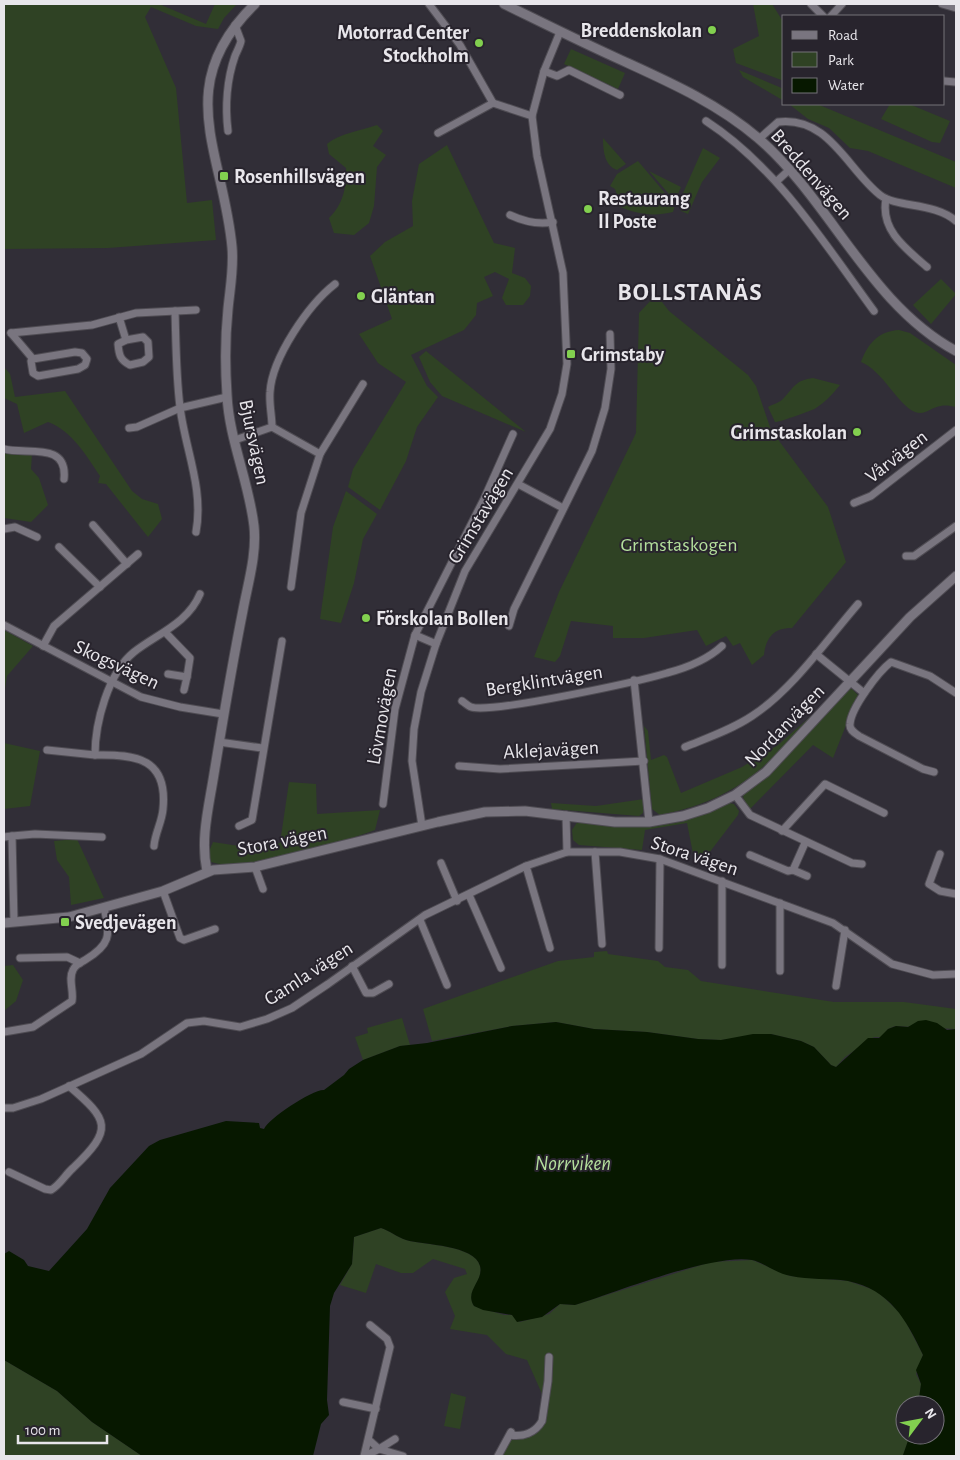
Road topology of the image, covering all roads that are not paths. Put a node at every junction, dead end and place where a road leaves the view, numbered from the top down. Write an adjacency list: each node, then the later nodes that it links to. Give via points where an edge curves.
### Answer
1 (256, 4): 10 (street, Bjursvägen)
2 (429, 4): 16 (street, via 460,45)
3 (504, 4): 11 (street, Breddenvägen)
4 (811, 4): 8 (street)
5 (842, 4): 9 (street)
6 (942, 4): 7 (street)
7 (956, 8)
8 (822, 15)
9 (832, 15)
10 (235, 25): 19 (street, via 241,41 234,58 228,93); 39 (street, Bjursvägen, via 218,53 208,82 207,115 232,247 233,273 226,336)
11 (560, 32): 12 (street, Grimstavägen); 21 (street, Breddenvägen, via 718,107)
12 (544, 71): 15 (street, via 557,76 569,70); 17 (street, Grimstavägen)
13 (945, 81): 14 (street)
14 (955, 82)
15 (620, 94)
16 (493, 103): 17 (street); 20 (street)
17 (532, 116): 27 (street, Grimstavägen, via 537,156)
18 (706, 121): 23 (street, via 749,154)
19 (228, 131)
20 (438, 133)
21 (759, 138): 22 (street, Breddenvägen); 24 (street, via 778,122 800,122 836,145 863,178)
22 (790, 170): 23 (street); 36 (street, Breddenvägen, via 890,297 929,334)
23 (777, 181): 32 (street)
24 (886, 199): 26 (street, via 930,208); 28 (street, via 887,222 899,244)
25 (510, 215): 27 (street, via 544,224)
26 (956, 221)
27 (553, 222): 49 (street, Grimstavägen, via 563,273 567,364 562,394 550,429)
28 (927, 267)
29 (335, 284): 41 (street, via 320,296 274,370 270,392)
30 (196, 310): 31 (street)
31 (175, 311): 33 (street); 40 (street)
32 (874, 311)
33 (119, 317): 35 (street); 37 (street, via 92,325 12,333)
34 (610, 334): 51 (street, via 611,369 606,408 592,451)
35 (126, 340): 35 (street, via 143,337 148,342 149,357 130,365 123,362 118,344)
36 (956, 351)
37 (33, 359): 37 (street, via 33,373 38,376 78,369 85,365 87,359 82,353 75,352)
38 (363, 384): 47 (street)
39 (227, 397): 40 (street); 45 (street, Bjursvägen)
40 (180, 408): 42 (street); 55 (street, via 197,484 199,517)
41 (272, 427): 45 (street); 47 (street)
42 (129, 428)
43 (956, 430): 50 (street, Vårvägen, via 871,496)
44 (513, 434): 69 (street, Lövmovägen, via 484,499)
45 (235, 440): 84 (street, Bjursvägen, via 254,529 250,576)
46 (4, 450): 48 (street, via 17,453 42,450 53,454 61,461)
47 (320, 454): 63 (street, via 301,513)
48 (64, 479)
49 (518, 484): 51 (street); 71 (street, Grimstavägen, via 465,571)
50 (854, 503)
51 (563, 508): 67 (street, via 514,609)
52 (93, 525): 60 (street)
53 (956, 526): 59 (street, via 914,556)
54 (4, 529): 56 (street, via 15,527)
55 (196, 532)
56 (37, 537)
57 (59, 546): 62 (street)
58 (138, 554): 60 (street)
59 (906, 556)
60 (127, 564): 62 (street)
61 (956, 576): 78 (street, Nordanvägen, via 910,618)
62 (100, 587): 72 (street, via 54,626)
63 (291, 587)
64 (200, 594): 68 (street, via 195,605)
65 (858, 604): 74 (street)
66 (4, 625): 72 (street, Skogsvägen)
67 (509, 626)
68 (165, 632): 76 (street, via 190,658); 79 (street, via 133,653)
69 (414, 635): 71 (street); 94 (street, Lövmovägen, via 395,709)
70 (282, 640): 87 (street)
71 (436, 644): 99 (street, Grimstavägen, via 414,729 412,761)
72 (43, 646): 79 (street, Skogsvägen)
73 (722, 646): 77 (street, Bergklintvägen, via 693,664)
74 (816, 654): 78 (street); 86 (street, via 779,695 752,716)
75 (168, 674): 76 (street)
76 (187, 677): 80 (street)
77 (634, 680): 83 (street, Bergklintvägen, via 493,707 471,707); 90 (street, Bergklintvägen)
78 (850, 682): 82 (street); 93 (street, Nordanvägen, via 785,754)
79 (113, 684): 84 (street, Skogsvägen, via 141,697); 89 (street, via 100,711)
80 (184, 690)
81 (956, 692): 82 (street, via 930,676 891,662 879,671)
82 (864, 693): 92 (street, via 850,724 851,730 922,769)
83 (462, 700)
84 (223, 714): 85 (street, Bjursvägen)
85 (219, 742): 87 (street); 116 (street, Bjursvägen, via 203,847)
86 (685, 747)
87 (262, 748): 98 (street, via 252,820)
88 (47, 750): 89 (street)
89 (96, 755): 105 (street, via 121,754 142,760 156,770 164,783 163,810)
90 (644, 760): 91 (street, Aklejavägen, via 500,769); 97 (street, Bergklintvägen)
91 (459, 766)
92 (934, 772)
93 (735, 795): 97 (street, Nordanvägen, via 683,816); 100 (street, via 750,815)
94 (383, 804)
95 (884, 813): 100 (street, via 825,784)
96 (566, 815): 97 (street, Nordanvägen, via 615,822); 99 (street, Stora vägen, via 525,810 494,812); 106 (street)
97 (649, 822)
98 (239, 826)
99 (422, 826): 114 (street, Stora vägen)
100 (782, 831): 104 (street)
101 (12, 836): 102 (street); 103 (street); 127 (street)
102 (4, 837)
103 (102, 837)
104 (805, 843): 112 (street, via 852,863); 115 (street)
105 (154, 846)
106 (567, 852): 107 (street, Stora vägen); 113 (street, Gamla vägen)
107 (595, 852): 110 (street, Stora vägen, via 620,852); 131 (street)
108 (940, 854): 121 (street, via 929,884)
109 (750, 855): 115 (street, via 788,872)
110 (660, 859): 118 (street, Stora vägen); 133 (street)
111 (441, 863): 123 (street)
112 (862, 864)
113 (526, 866): 122 (street, Gamla vägen); 132 (street)
114 (255, 867): 116 (street, Stora vägen); 119 (street)
115 (793, 870): 117 (street)
116 (207, 872): 120 (street)
117 (807, 876)
118 (722, 881): 124 (street, Stora vägen); 136 (street)
119 (263, 889)
120 (163, 892): 125 (street); 129 (street, via 180,938 184,940)
121 (956, 894)
122 (469, 895): 123 (street, Gamla vägen); 138 (street)
123 (456, 900): 126 (street, Gamla vägen)
124 (780, 903): 130 (street, Stora vägen); 139 (street)
125 (104, 908): 127 (street, via 70,917); 135 (street, via 109,936 98,953)
126 (420, 920): 137 (street, Gamla vägen); 142 (street)
127 (14, 922): 128 (street)
128 (4, 923)
129 (215, 929)
130 (845, 930): 140 (street, Stora vägen, via 892,964 932,975); 143 (street)
131 (602, 944)
132 (550, 948)
133 (659, 948)
134 (20, 958): 135 (street, via 67,957)
135 (80, 963): 144 (street, via 72,972 72,1001 34,1027)
136 (722, 965)
137 (352, 966): 141 (street, via 366,993 373,993); 145 (street, Gamla vägen, via 292,1008 267,1019 240,1028 204,1021 187,1023 141,1054)
138 (501, 968)
139 (780, 971)
140 (956, 974)
141 (389, 984)
142 (447, 985)
143 (836, 986)
144 (4, 1032)
145 (68, 1086): 146 (street, Gamla vägen, via 41,1099); 147 (street, via 100,1115 102,1126 94,1147 51,1190)
146 (4, 1108)
147 (9, 1172)
148 (370, 1325): 151 (street, via 388,1338 390,1347)
149 (549, 1357): 157 (street, via 542,1421 526,1434 511,1433)
150 (343, 1402): 151 (street)
151 (376, 1409): 153 (street)
152 (396, 1439): 154 (street)
153 (369, 1440): 154 (street); 155 (street)
154 (379, 1449): 155 (street); 156 (street)
155 (365, 1456)
156 (403, 1456)
157 (498, 1456)

